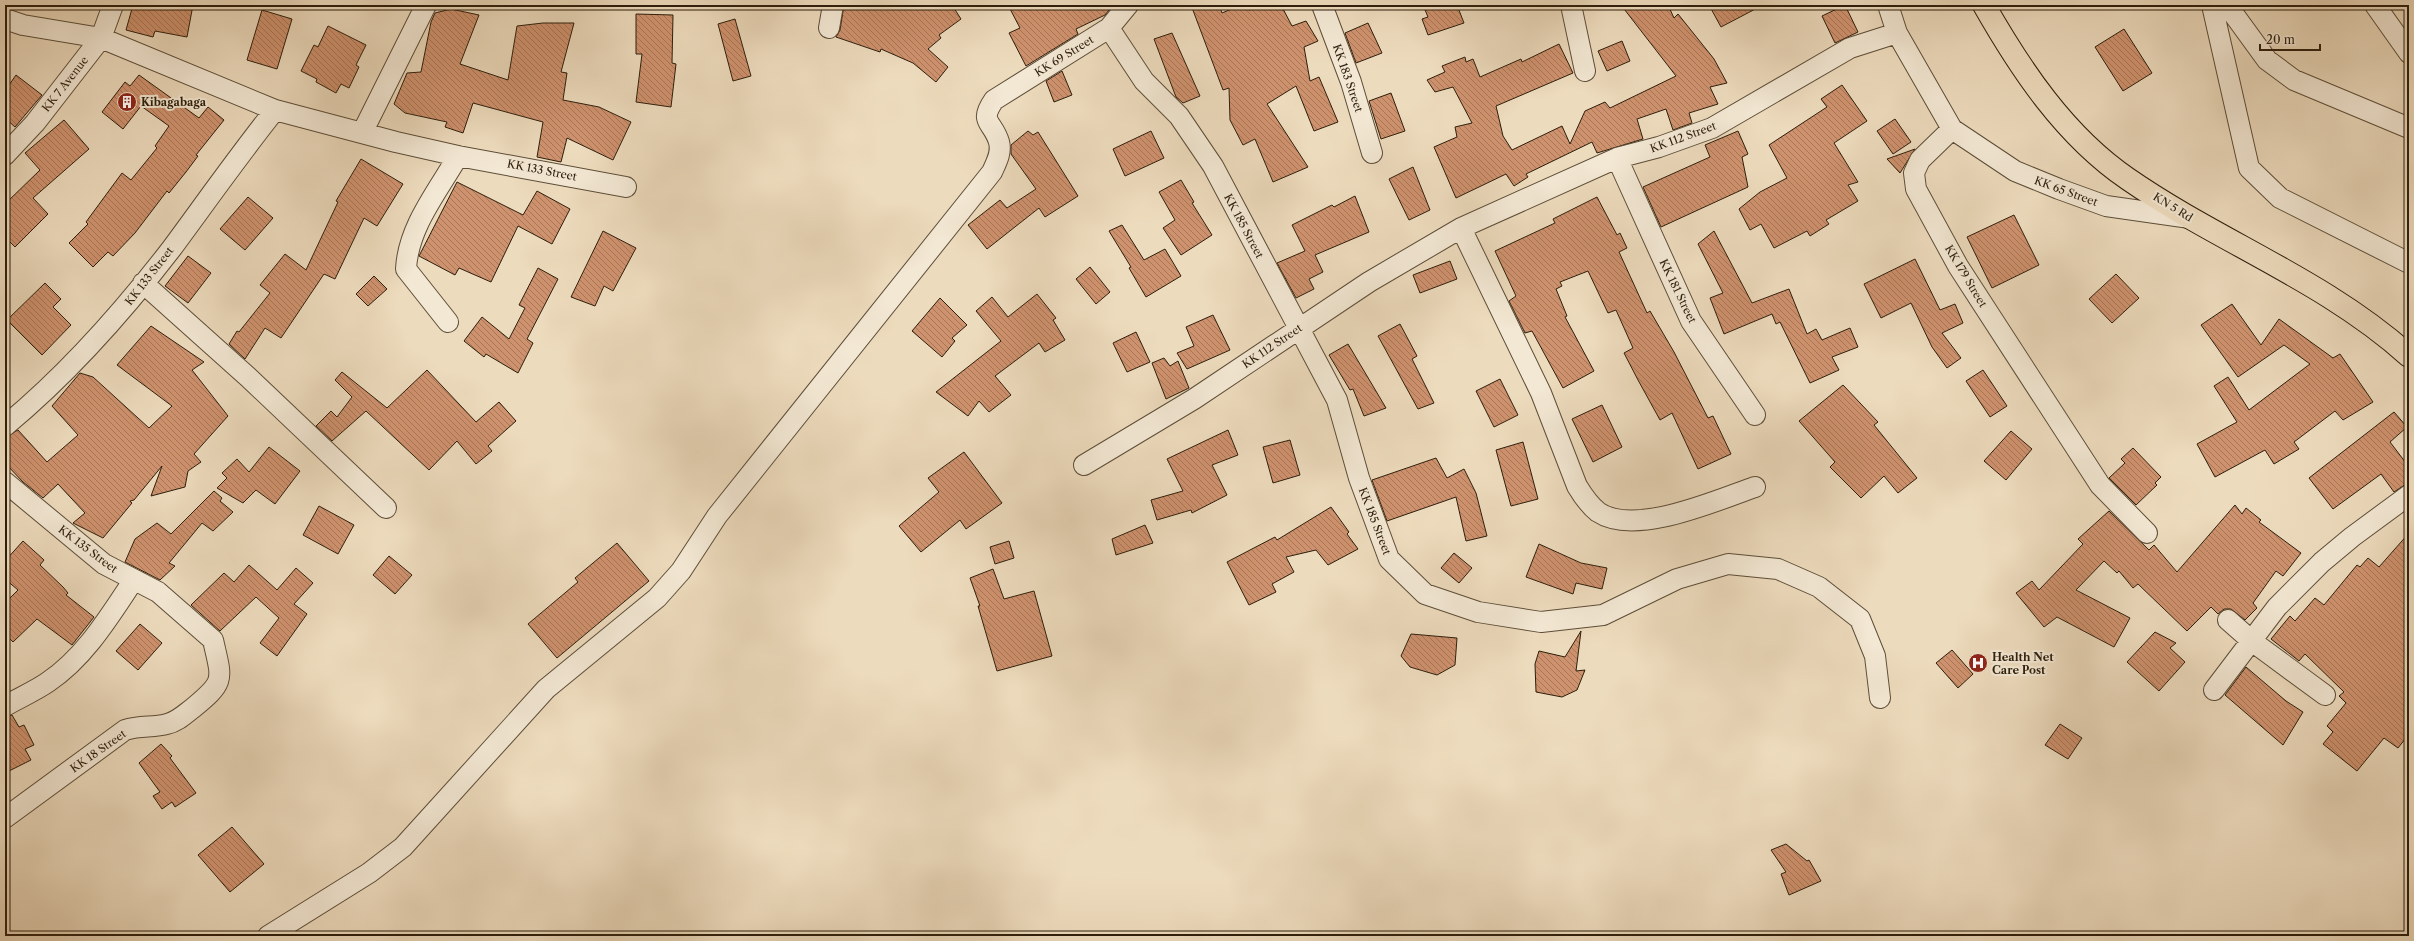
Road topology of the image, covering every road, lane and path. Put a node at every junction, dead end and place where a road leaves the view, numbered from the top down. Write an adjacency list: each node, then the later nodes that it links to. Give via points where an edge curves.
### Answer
1 (113, 5): 16 (street, KK 7 Avenue)
2 (426, 5): 22 (street)
3 (833, 5): 13 (street)
4 (1128, 5): 14 (street, KK 69 Street)
5 (1322, 5): 23 (street, KK 183 Street)
6 (1571, 5): 18 (street)
7 (1888, 5): 15 (street)
8 (1984, 5): 28 (main road, KN 5 Rd, via 2010,50 2064,121 2094,152 2127,178)
9 (2212, 5): 30 (street, via 2250,168 2280,198)
10 (2226, 5): 20 (street, via 2267,60 2294,80)
11 (2375, 5): 17 (street)
12 (5, 18): 16 (street, KK 133 Street, via 23,25)
13 (829, 28)
14 (1109, 28): 33 (street, KK 185 Street, via 1144,82 1179,116 1213,166); 52 (street, KK 69 Street, via 994,100 987,111 987,122 999,142 999,158 992,172 717,516 681,571 657,598 546,689 403,847 369,873)
15 (1897, 33): 21 (street); 26 (street, KK 112 Street, via 1850,48 1712,128 1659,147)
16 (101, 38): 19 (street, KK 133 Street); 24 (street, KK 7 Avenue, via 35,123)
17 (2409, 53)
18 (1585, 71)
19 (275, 110): 22 (street, KK 133 Street); 31 (street, KK 133 Street)
20 (2409, 128)
21 (1952, 129): 28 (street, KK 65 Street, via 2015,171 2059,189 2106,206); 42 (street, KK 179 Street, via 1920,160 1914,172 1916,190 1958,266 2100,485)
22 (362, 133): 25 (street, KK 133 Street)
23 (1372, 152)
24 (5, 155)
25 (458, 156): 27 (street, KK 133 Street); 32 (street, via 411,238 406,269)
26 (1617, 158): 29 (street, KK 112 Street); 35 (street, KK 181 Street, via 1691,321)
27 (626, 187)
28 (2192, 218): 34 (main road, KN 5 Rd, via 2333,298 2381,331)
29 (1461, 228): 33 (street, KK 112 Street, via 1369,282); 39 (street, via 1535,380 1577,486 1588,504 1600,513 1641,520 1666,517)
30 (2409, 263)
31 (143, 283): 36 (street, KK 133 Street, via 86,351 36,401); 41 (street, via 254,382)
32 (448, 322)
33 (1298, 329): 37 (street, KK 112 Street, via 1194,399); 49 (street, KK 185 Street, via 1337,400 1358,478 1389,559 1425,594 1478,612 1541,622 1603,615 1677,579 1728,564 1778,569 1820,587 1860,619 1875,656)
34 (2409, 356)
35 (1755, 415)
36 (5, 426)
37 (1084, 465)
38 (5, 482): 43 (street, KK 135 Street, via 104,564)
39 (1755, 487)
40 (2409, 495): 46 (street, via 2322,562 2277,607)
41 (386, 508)
42 (2147, 533)
43 (133, 581): 45 (street, KK 135 Street, via 158,592); 50 (street, via 96,634 73,660 49,682)
44 (2228, 620): 46 (street)
45 (213, 640): 51 (street, KK 18 Street, via 219,680 214,691 179,720 125,730)
46 (2253, 642): 47 (street); 48 (street)
47 (2214, 690)
48 (2324, 696)
49 (1880, 698)
50 (5, 706)
51 (5, 818)
52 (268, 936)

